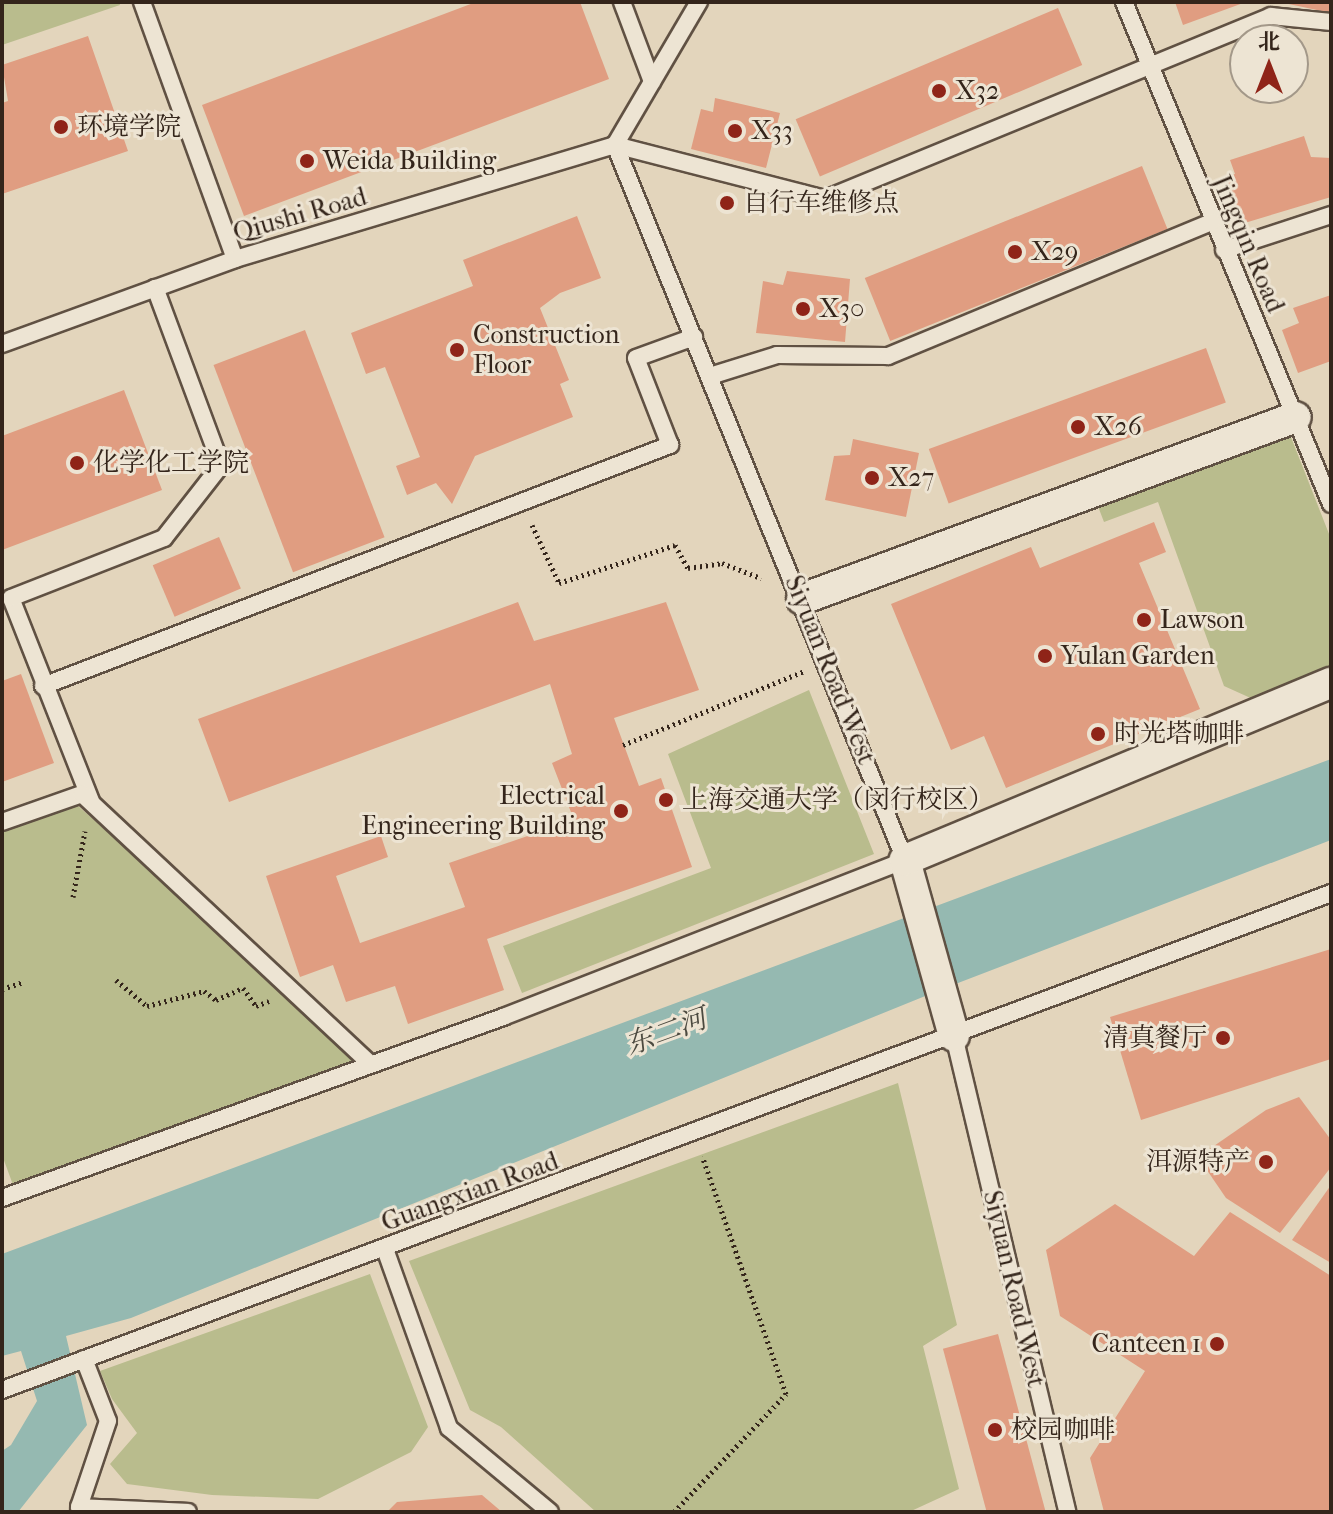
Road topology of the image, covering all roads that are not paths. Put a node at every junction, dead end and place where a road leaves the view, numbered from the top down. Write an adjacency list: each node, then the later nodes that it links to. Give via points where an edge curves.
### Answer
1 (142, 2): 12 (lane)
2 (622, 2): 7 (lane)
3 (699, 2): 7 (lane)
4 (1124, 2): 6 (lane, Jingqin Road)
5 (1331, 22): 6 (lane, via 1271,16)
6 (1148, 63): 8 (lane, via 825,199); 10 (lane, Jingqin Road)
7 (652, 82): 8 (lane)
8 (615, 145): 12 (lane, Qiushi Road); 14 (lane, Siyuan Road West)
9 (1331, 215): 11 (lane)
10 (1212, 222): 11 (lane, Jingqin Road); 16 (lane, via 888,356 777,355)
11 (1224, 250): 17 (lane, Jingqin Road)
12 (235, 259): 13 (lane, Qiushi Road)
13 (155, 288): 15 (lane, Qiushi Road); 21 (lane, via 221,465 164,538 11,598)
14 (694, 337): 16 (lane, Siyuan Road West); 21 (lane, via 636,358 670,445)
15 (2, 344)
16 (710, 376): 19 (lane, Siyuan Road West)
17 (1296, 417): 18 (lane, Jingqin Road); 19 (street)
18 (1331, 504)
19 (802, 599): 24 (lane, Siyuan Road West)
20 (1331, 683): 24 (street)
21 (43, 686): 22 (lane)
22 (91, 801): 23 (lane, via 82,794); 27 (lane)
23 (2, 822)
24 (905, 860): 26 (street, Siyuan Road West); 27 (lane, via 503,1017)
25 (1331, 893): 26 (lane, Guangxian Road)
26 (951, 1026): 29 (lane, Guangxian Road, via 694,1134); 34 (lane, Siyuan Road West)
27 (369, 1063): 28 (lane)
28 (2, 1198)
29 (385, 1249): 30 (lane, Guangxian Road); 33 (lane, via 449,1428)
30 (84, 1359): 31 (lane, Guangxian Road); 32 (lane, via 108,1421 79,1507)
31 (2, 1390)
32 (188, 1512)
33 (550, 1512)
34 (1067, 1512)

